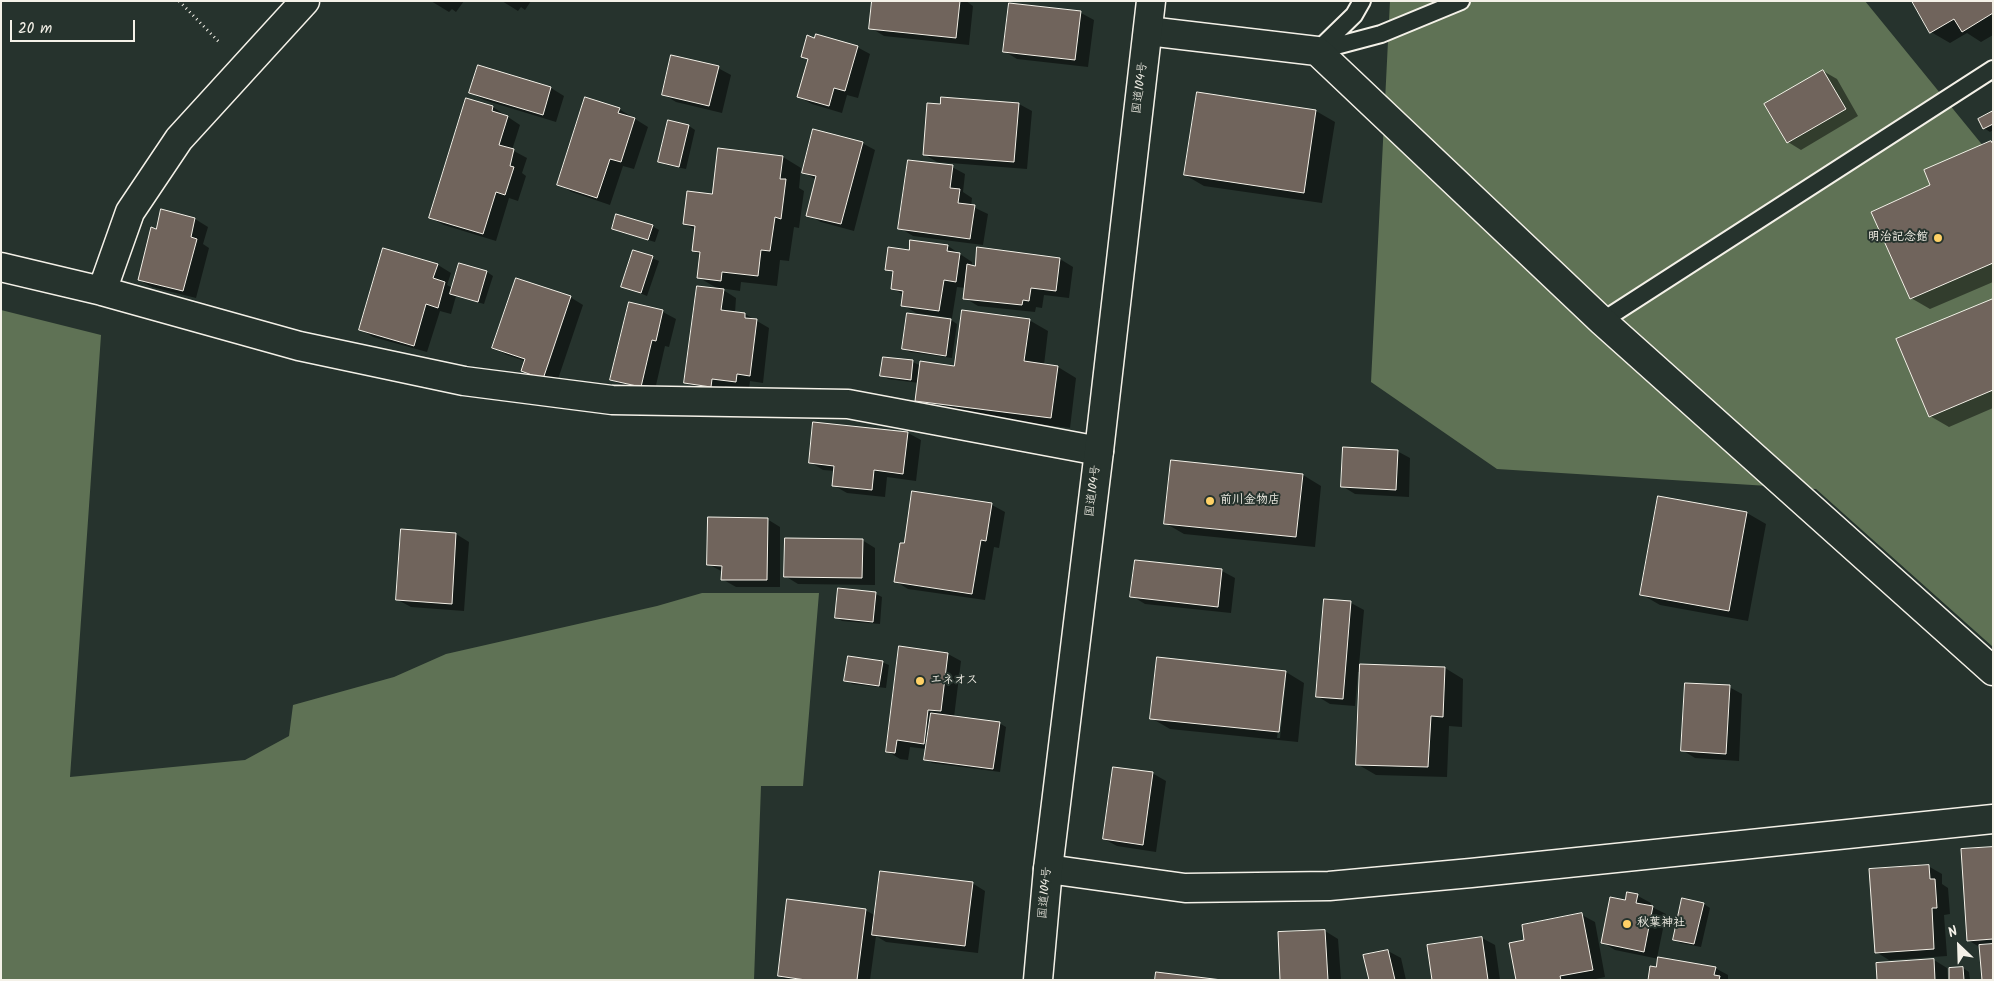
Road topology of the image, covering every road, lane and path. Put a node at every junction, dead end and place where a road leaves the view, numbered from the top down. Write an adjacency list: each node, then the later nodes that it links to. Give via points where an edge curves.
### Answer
1 (179, 1): 8 (path)
2 (305, 1): 8 (main road)
3 (1151, 1): 6 (main road, 国道104号)
4 (1362, 1): 7 (lane, via 1354,15)
5 (1461, 1): 7 (lane, via 1382,34)
6 (1148, 31): 7 (main road); 13 (main road, 国道104号)
7 (1317, 51): 12 (main road)
8 (244, 67): 11 (main road, via 178,139 130,212)
9 (1993, 69): 12 (lane)
10 (1, 267): 11 (main road)
11 (102, 291): 13 (main road, via 299,346 464,381 612,400 848,404)
12 (1602, 321): 14 (main road)
13 (1099, 451): 16 (main road, 国道104号)
14 (1993, 671)
15 (1993, 819): 16 (main road, via 1329,886 1185,888)
16 (1048, 869): 17 (main road, 国道104号)
17 (1038, 980)

